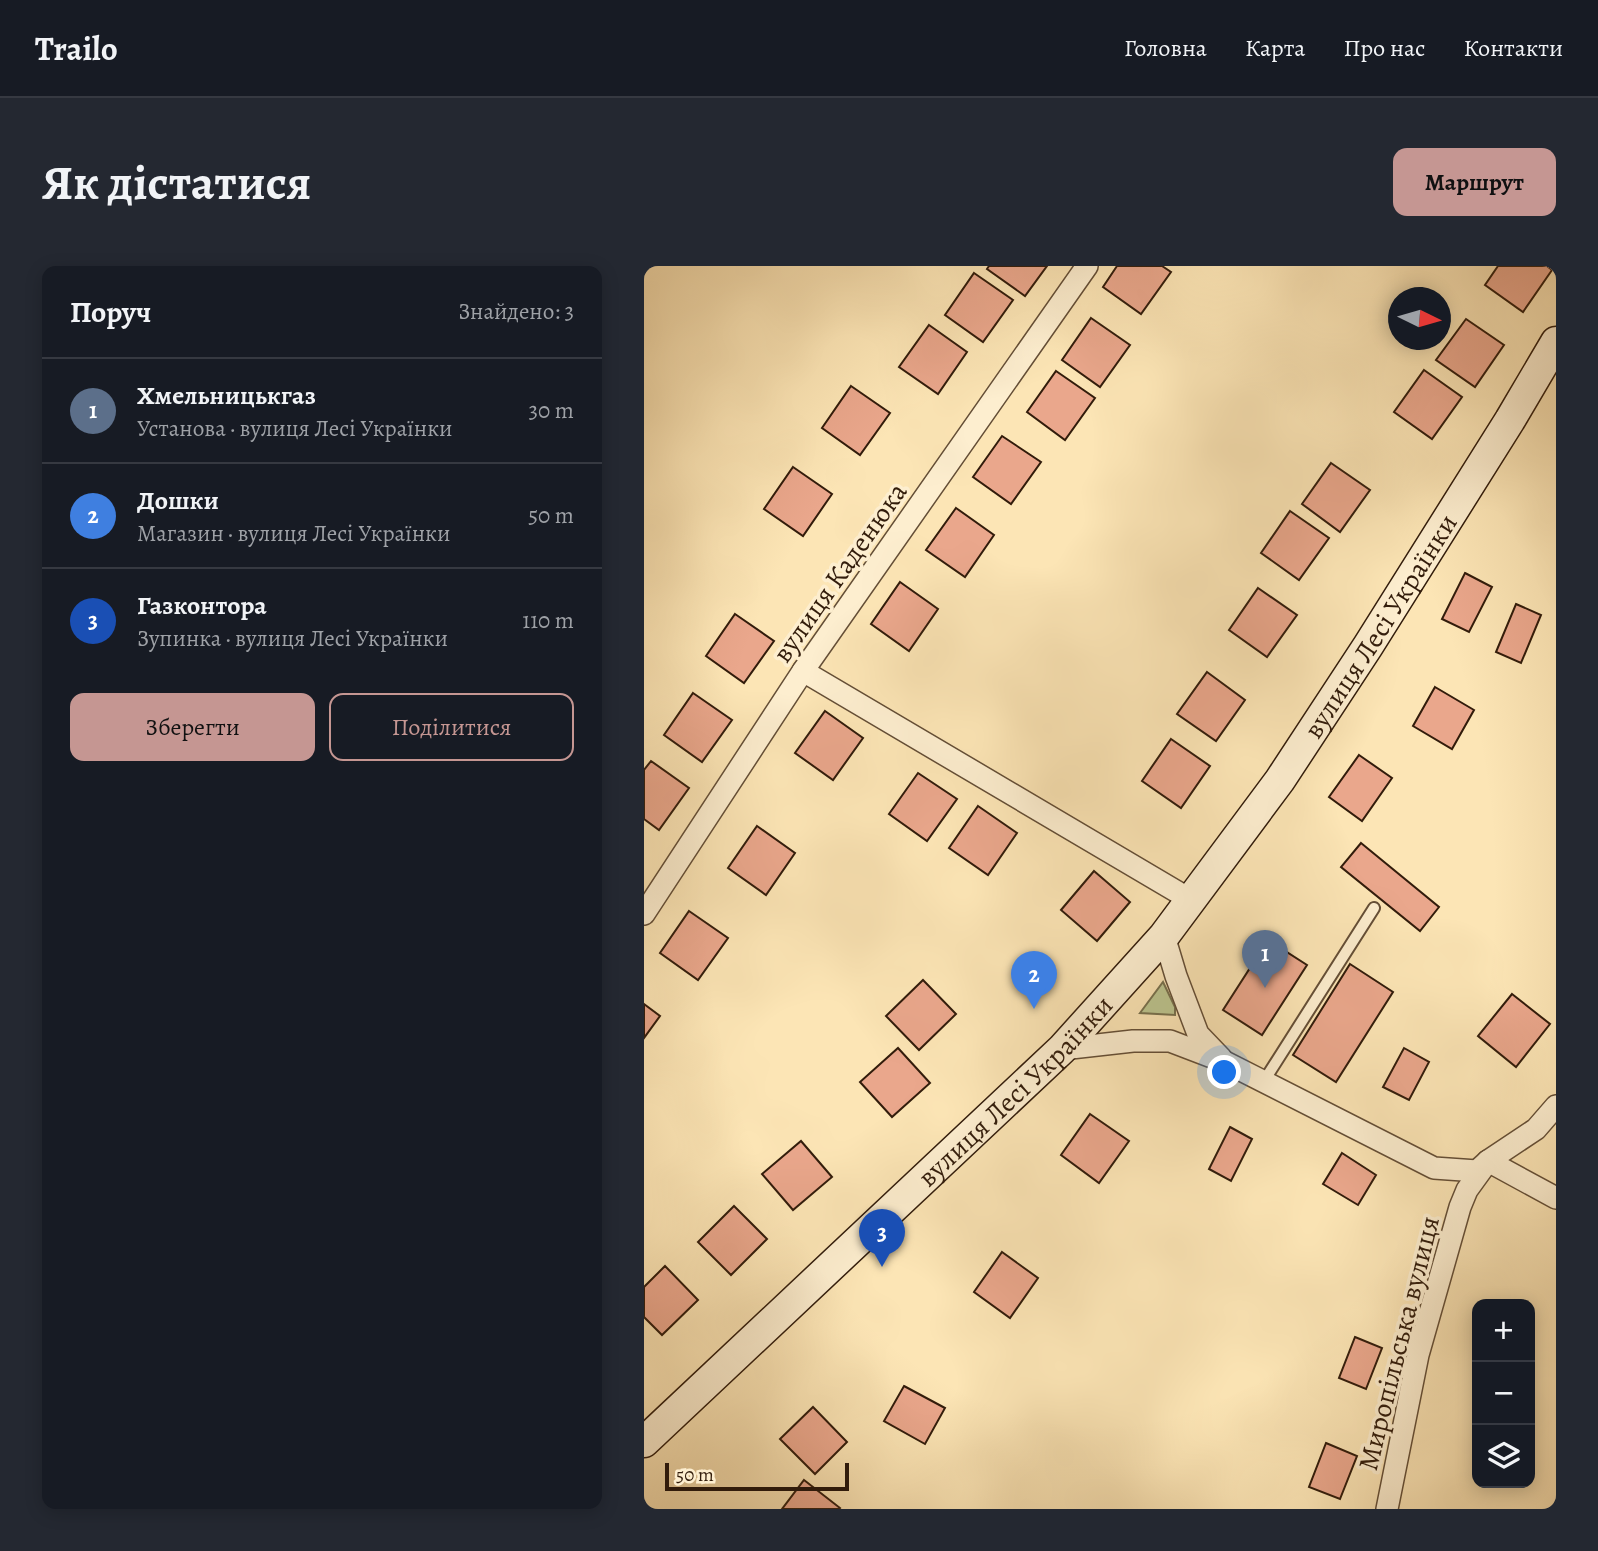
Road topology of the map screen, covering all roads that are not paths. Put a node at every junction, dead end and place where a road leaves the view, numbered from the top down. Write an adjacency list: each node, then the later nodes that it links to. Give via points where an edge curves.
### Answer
1 (1087, 266): 3 (street, вулиця Каденюка)
2 (1556, 342): 4 (main road, вулиця Лесі Українки, via 1368,646 1280,780)
3 (803, 671): 4 (street); 6 (street, вулиця Каденюка)
4 (1191, 900): 7 (main road, вулиця Лесі Українки)
5 (1374, 908): 10 (lane)
6 (644, 914)
7 (1164, 936): 8 (main road, вулиця Лесі Українки); 9 (street, via 1198,1034)
8 (1062, 1049): 9 (street, via 1170,1041); 14 (main road, вулиця Лесі Українки)
9 (1225, 1062): 10 (street)
10 (1264, 1081): 12 (street, via 1434,1168 1477,1171)
11 (1556, 1106): 12 (street, Миропільська вулиця, via 1536,1129)
12 (1488, 1161): 13 (street); 15 (street, Миропільська вулиця, via 1460,1208 1418,1355)
13 (1556, 1198)
14 (644, 1442)
15 (1387, 1509)

